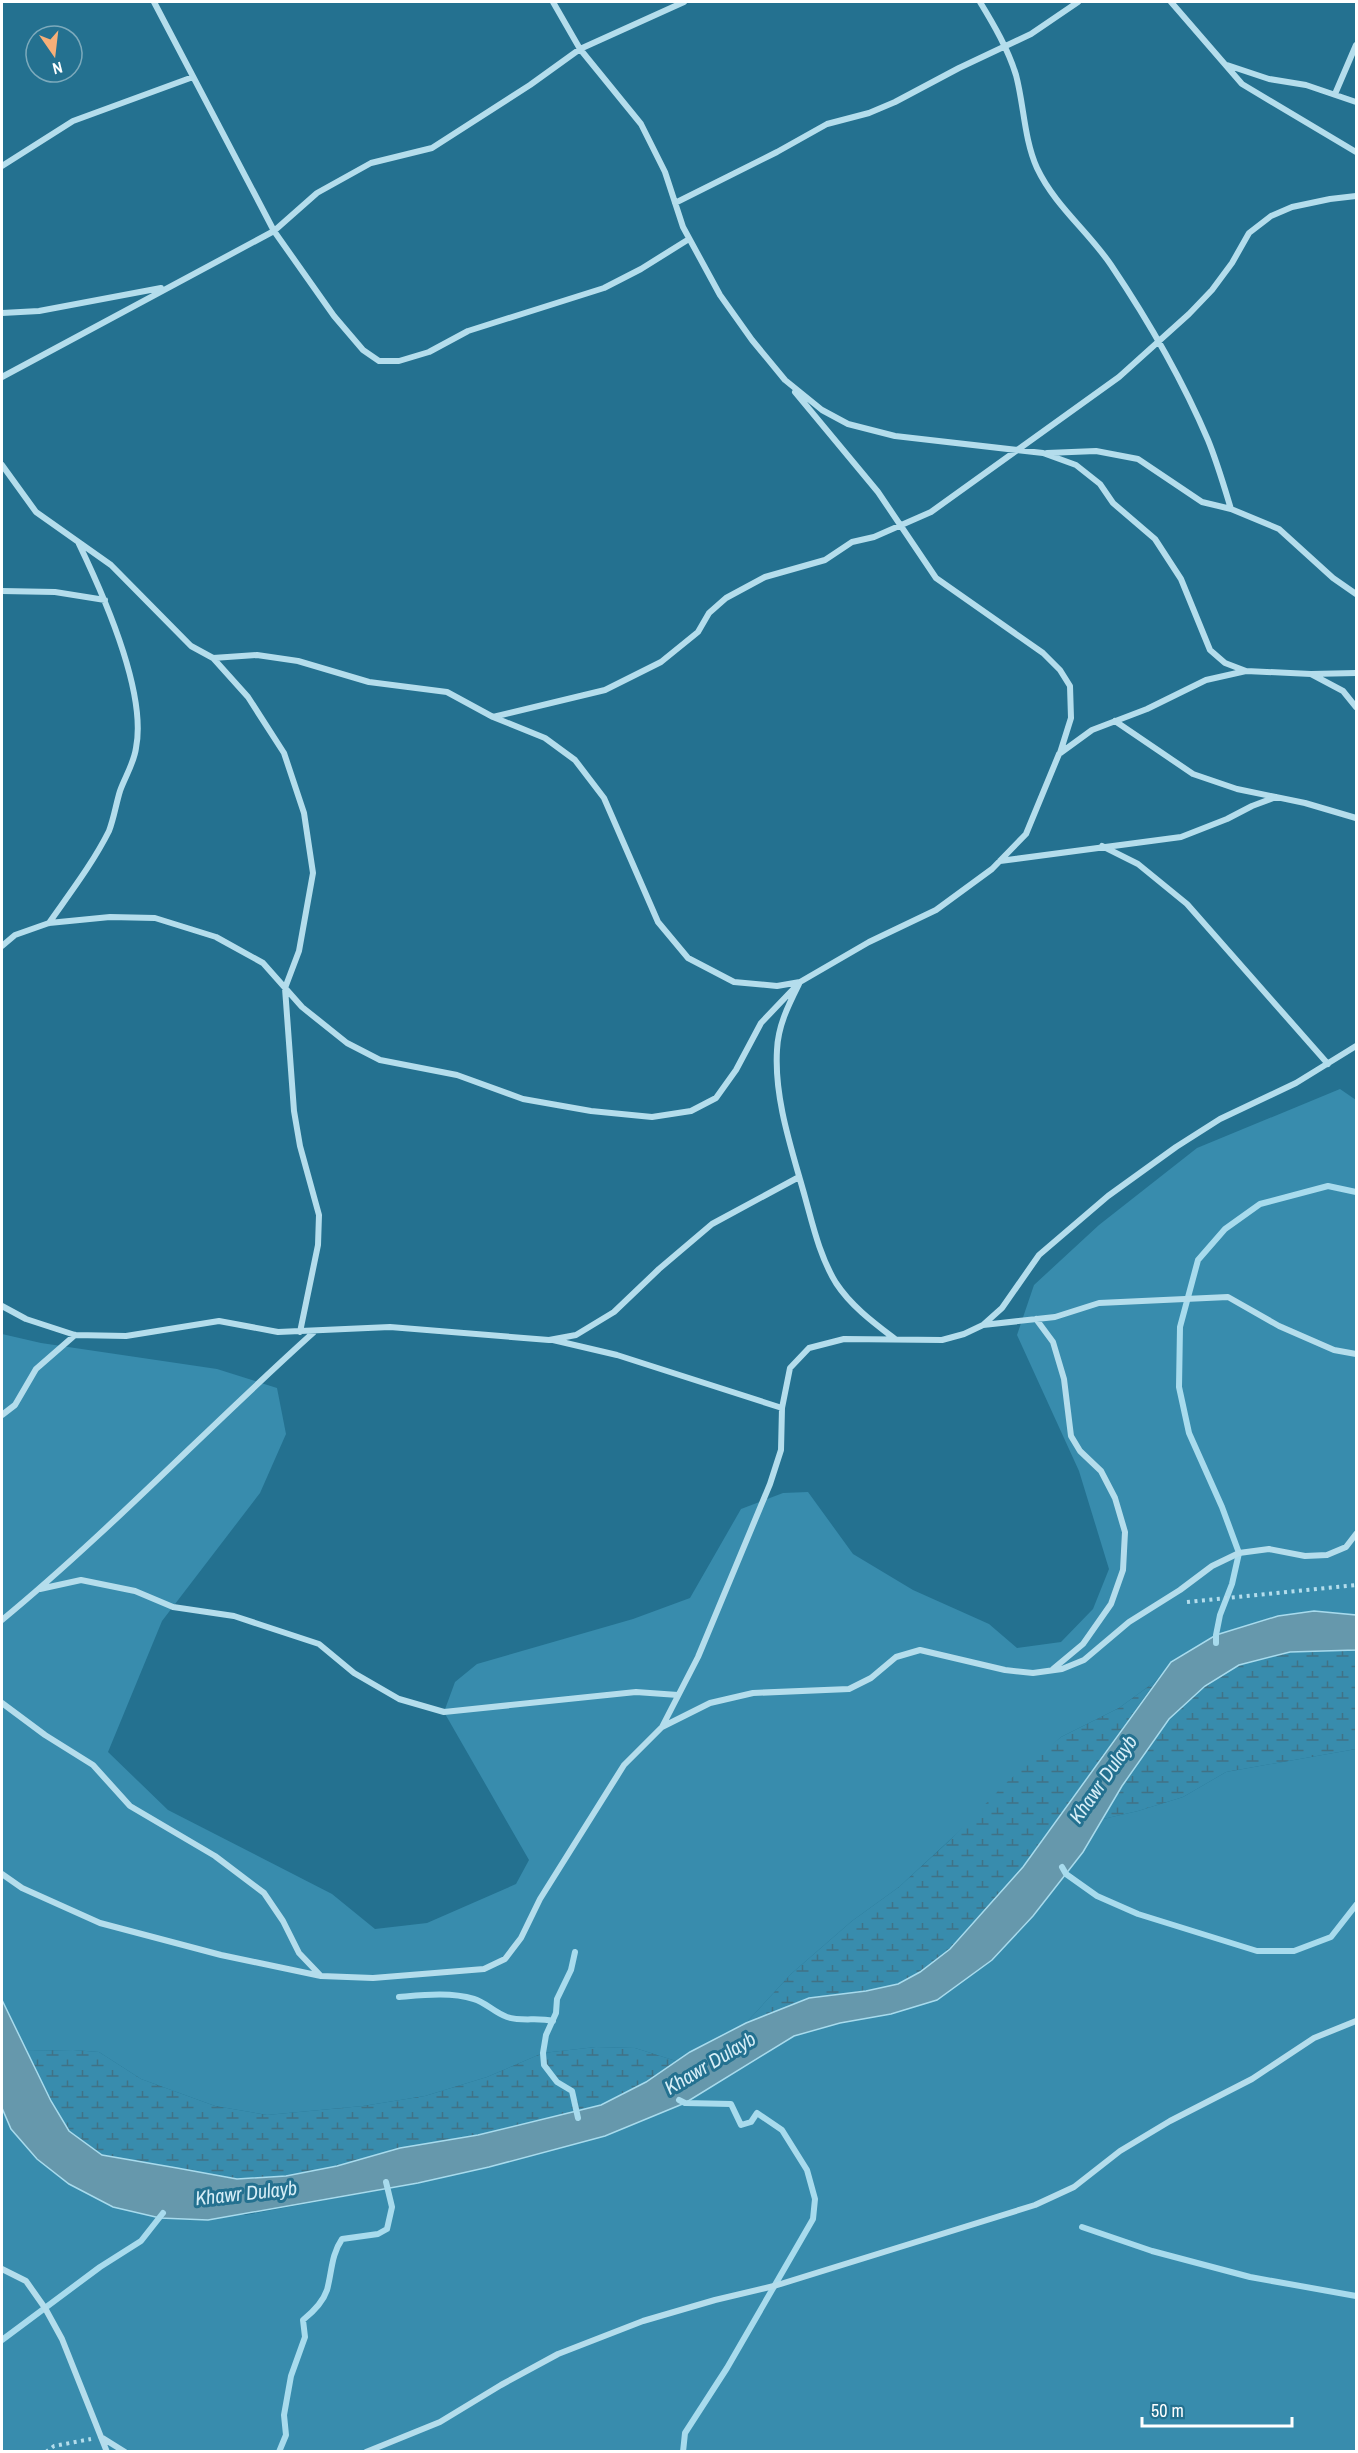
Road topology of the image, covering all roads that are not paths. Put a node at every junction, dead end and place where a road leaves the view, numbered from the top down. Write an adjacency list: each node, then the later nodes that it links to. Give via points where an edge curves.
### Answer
1 (154, 2): 11 (street)
2 (554, 2): 9 (street)
3 (684, 2): 9 (street)
4 (980, 2): 8 (street)
5 (1078, 2): 8 (street)
6 (1170, 2): 10 (street)
7 (1356, 45): 12 (street)
8 (1005, 47): 17 (street, via 895,102 827,124); 22 (street, via 1016,74 1037,167 1065,211 1109,262)
9 (580, 49): 17 (street, via 641,124); 18 (street, via 432,148 371,162 317,193)
10 (1224, 64): 12 (street); 14 (street, via 1242,84)
11 (194, 76): 15 (street, via 73,122); 18 (street)
12 (1335, 94): 13 (street)
13 (1356, 102)
14 (1356, 152)
15 (2, 166)
16 (1356, 196): 22 (street, via 1292,207 1271,216 1249,233 1212,290)
17 (675, 202): 19 (street)
18 (274, 231): 19 (street, via 333,316 363,350 379,361 399,361 429,352 468,331 604,288); 20 (street)
19 (689, 238): 24 (street, via 720,295)
20 (171, 286): 21 (street, via 39,311); 23 (street)
21 (2, 313)
22 (1158, 342): 25 (street, via 1119,376); 28 (street, via 1209,442)
23 (2, 377)
24 (785, 380): 25 (street, via 822,410 848,424 895,436); 29 (street)
25 (1018, 450): 26 (street); 29 (street, via 931,512)
26 (1044, 453): 28 (street, via 1096,451 1138,459 1202,502); 35 (street, via 1076,465 1155,539 1181,579 1210,650 1225,663)
27 (2, 465): 30 (street, via 36,512)
28 (1231, 509): 32 (street, via 1279,529)
29 (902, 524): 39 (street, via 852,542 825,560 765,577 726,598 709,613 698,632 661,662 605,690); 41 (street, via 936,578 1043,653 1060,670 1070,686 1071,718)
30 (79, 543): 33 (street); 34 (street, via 111,565 191,646)
31 (2, 591): 33 (street, via 55,592)
32 (1356, 594)
33 (105, 600): 46 (street, via 136,704 136,748 109,830)
34 (213, 658): 39 (street, via 268,656 369,682 447,692); 49 (street, via 248,697 284,753 304,813 313,873 299,951)
35 (1246, 670): 37 (street); 40 (street, via 1206,680)
36 (1356, 673): 37 (street)
37 (1311, 674): 38 (street, via 1343,692)
38 (1356, 707)
39 (493, 717): 48 (street, via 544,738 575,760 604,798 658,922 688,958 734,982 777,986)
40 (1115, 721): 41 (street, via 1092,730); 42 (street, via 1193,774)
41 (1059, 754): 45 (street, via 1026,834)
42 (1276, 797): 43 (street); 44 (street, via 1181,837)
43 (1356, 818)
44 (1102, 846): 45 (street); 51 (street, via 1138,864 1187,904)
45 (999, 861): 48 (street, via 936,910)
46 (49, 923): 47 (street, via 15,936); 49 (street, via 110,917 155,918 216,937 263,963)
47 (2, 946)
48 (800, 982): 49 (street, via 761,1023 716,1098 691,1111 652,1117 523,1099 457,1075 380,1060 346,1043); 52 (street, via 783,1016 777,1049 778,1091)
49 (285, 988): 56 (street, via 294,1112 319,1215 318,1245)
50 (1356, 1046): 51 (street)
51 (1328, 1064): 55 (street, via 1220,1119 1108,1196 1039,1255 1002,1308)
52 (799, 1177): 59 (street, via 822,1254 836,1283 865,1316); 60 (street, via 712,1224 614,1312 576,1335)
53 (2, 1305): 58 (street, via 26,1319)
54 (1036, 1319): 55 (street); 61 (street, via 1099,1303 1228,1297 1279,1326 1334,1350); 67 (street, via 1053,1342 1064,1379 1071,1436 1101,1471 1115,1498 1125,1532 1123,1570 1111,1604 1083,1644)
55 (983, 1325): 59 (street, via 942,1340)
56 (300, 1332): 57 (street); 58 (street, via 219,1321 126,1336)
57 (314, 1332): 60 (street, via 390,1327); 65 (street)
58 (75, 1335): 63 (street, via 36,1369 15,1405)
59 (895, 1339): 62 (street, via 844,1339 809,1348 790,1368)
60 (549, 1340): 62 (street, via 617,1355)
61 (1356, 1354)
62 (782, 1408): 68 (street, via 781,1450 770,1484 698,1657)
63 (2, 1415)
64 (1356, 1534): 67 (street, via 1346,1547 1327,1555 1305,1556 1269,1549 1239,1553 1212,1566 1129,1622 1084,1660)
65 (40, 1589): 66 (street); 68 (street, via 81,1580 135,1591 173,1607 234,1616 319,1644 354,1673 399,1699 444,1712 636,1692)
66 (2, 1620)
67 (1052, 1671): 70 (street, via 1005,1670 920,1650 896,1657 871,1678 849,1689 753,1693 710,1703)
68 (678, 1695): 70 (street)
69 (2, 1703): 72 (street, via 93,1765 130,1806 215,1857 264,1893 299,1953)
70 (662, 1728): 72 (street, via 624,1765 505,1959 484,1969 448,1973 373,1978)
71 (2, 1874): 72 (street, via 22,1888 100,1923)
72 (321, 1976)
73 (1356, 2021): 78 (street, via 1314,2038 1252,2079 1120,2151 1074,2187 1035,2205 774,2286 643,2321 558,2354 440,2422)
74 (2, 2268): 75 (street, via 26,2281 45,2308 62,2339)
75 (101, 2437): 76 (street); 77 (street)
76 (107, 2451)
77 (125, 2451)
78 (366, 2451)

